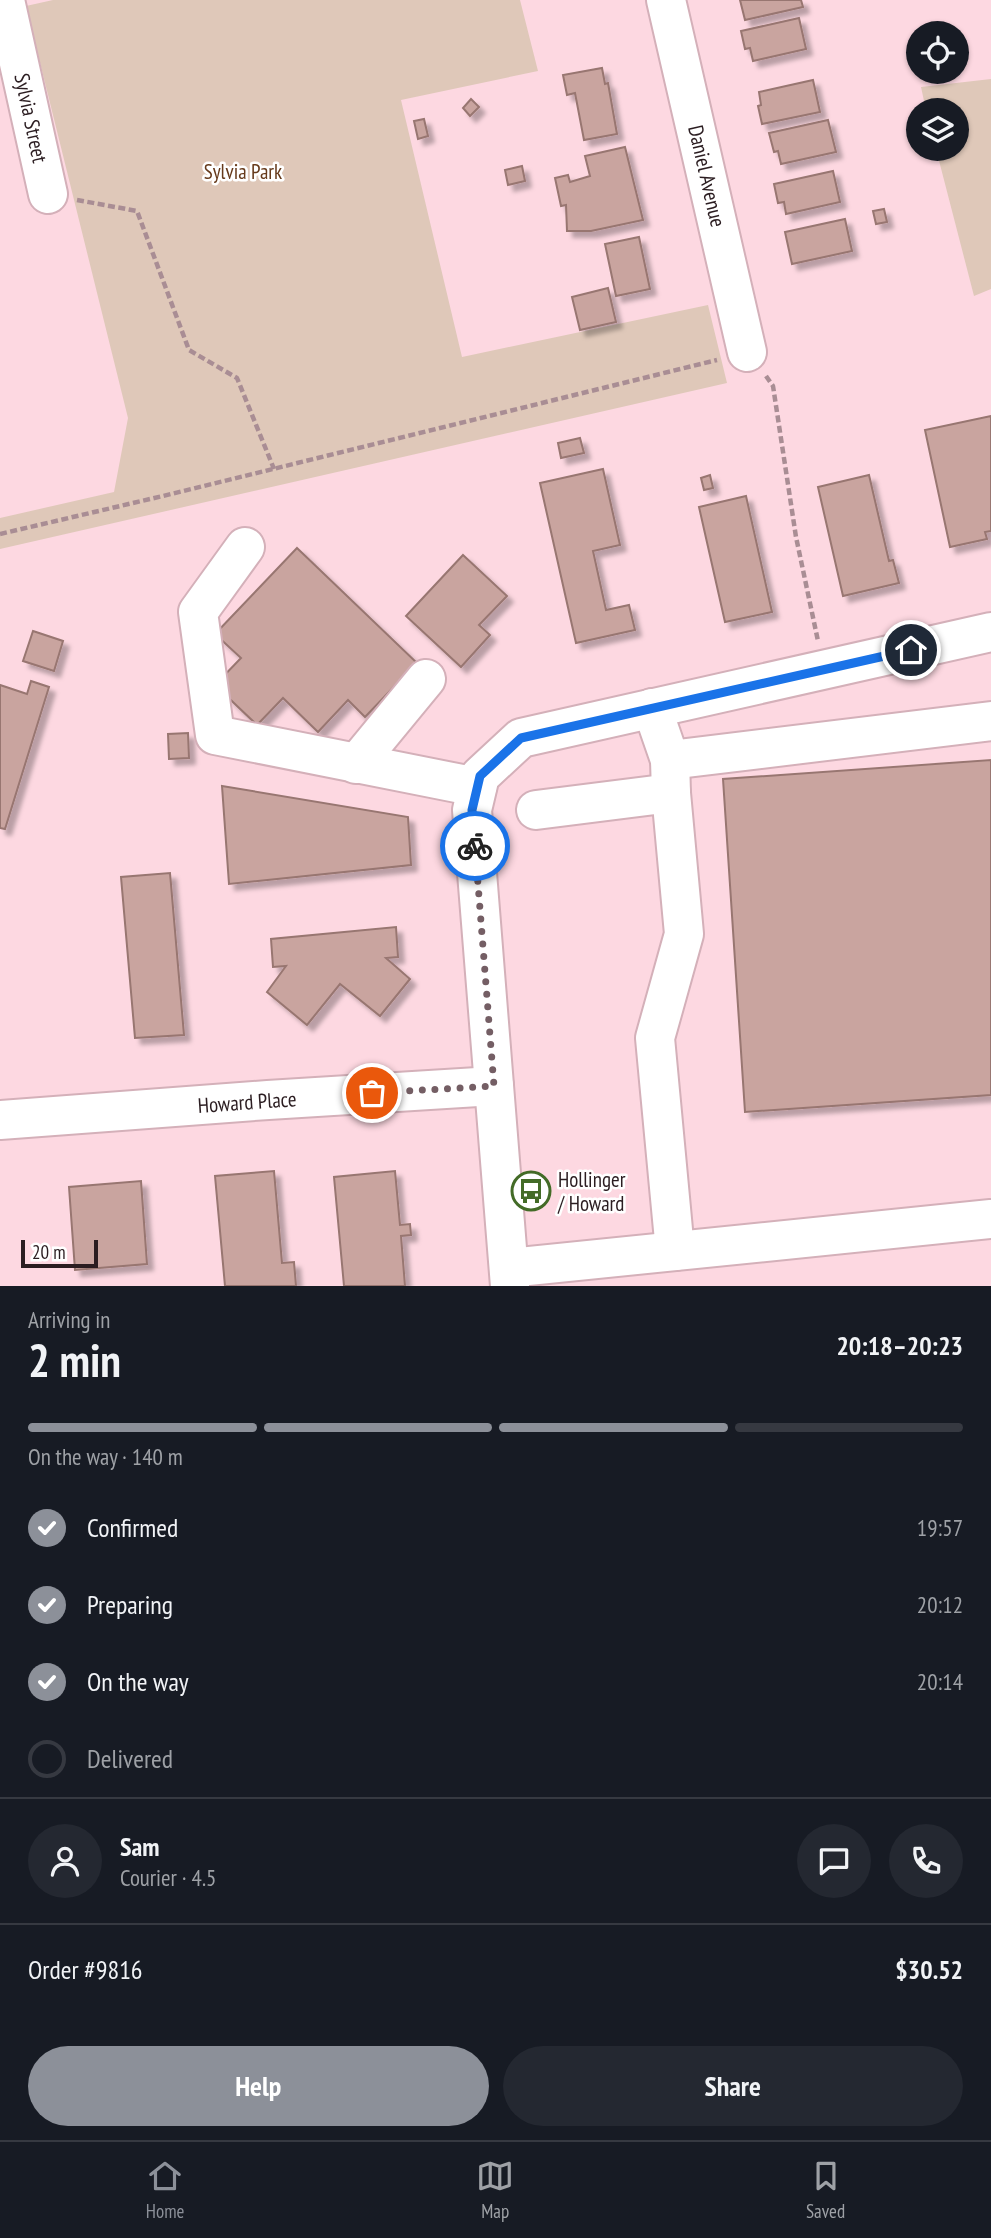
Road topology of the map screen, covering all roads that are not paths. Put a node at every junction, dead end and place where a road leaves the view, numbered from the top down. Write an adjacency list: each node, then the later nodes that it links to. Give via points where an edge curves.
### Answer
1 (5, 0): 3 (street, Sylvia Street)
2 (666, 0): 4 (street, Daniel Avenue)
3 (48, 194)
4 (747, 352)
5 (245, 547): 10 (street, via 198,612 215,736)
6 (991, 632): 8 (street)
7 (426, 679): 10 (street)
8 (652, 708): 11 (street); 12 (street, via 521,738 480,776)
9 (991, 721): 11 (street)
10 (356, 764): 12 (street)
11 (670, 776): 13 (street); 17 (street, via 684,934 655,1038)
12 (477, 788): 14 (street, via 472,810)
13 (536, 810)
14 (494, 1086): 15 (street, Howard Place); 18 (street)
15 (0, 1120)
16 (991, 1219): 17 (street)
17 (675, 1251): 18 (street)
18 (509, 1277)

